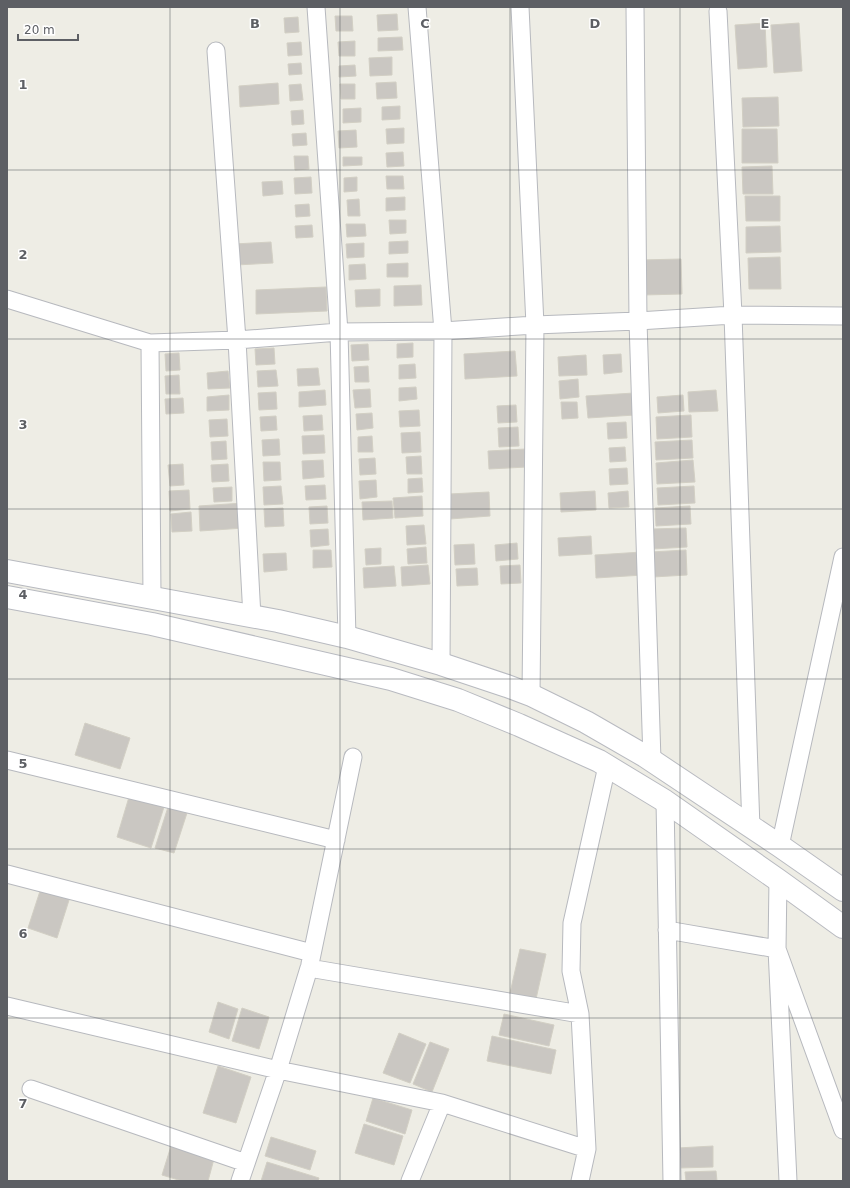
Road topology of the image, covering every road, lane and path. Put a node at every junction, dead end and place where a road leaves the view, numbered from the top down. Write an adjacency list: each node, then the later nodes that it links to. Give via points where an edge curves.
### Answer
1 (316, 7): 13 (street)
2 (417, 7): 12 (street)
3 (520, 7): 11 (street)
4 (635, 7): 10 (street)
5 (718, 11): 8 (street)
6 (216, 52): 14 (street)
7 (7, 299): 15 (street)
8 (733, 315): 9 (street); 10 (street); 29 (street)
9 (843, 316)
10 (638, 321): 11 (street); 26 (street)
11 (535, 325): 12 (street); 23 (street)
12 (443, 331): 13 (street); 22 (street)
13 (339, 332): 14 (street); 21 (street)
14 (237, 340): 15 (street); 20 (street)
15 (150, 343): 19 (street)
16 (843, 557): 31 (street)
17 (7, 571): 19 (street)
18 (7, 597): 27 (street, via 152,624 391,679 458,700)
19 (152, 598): 20 (street)
20 (252, 617): 21 (street)
21 (347, 637): 22 (street)
22 (441, 664): 23 (street)
23 (531, 695): 26 (street, via 586,722)
24 (353, 757): 30 (street)
25 (7, 760): 30 (street)
26 (652, 760): 29 (street)
27 (607, 766): 28 (street); 40 (street, via 572,923 571,971)
28 (665, 801): 33 (street); 36 (street)
29 (751, 828): 31 (street)
30 (336, 840): 38 (street)
31 (780, 846): 34 (street)
32 (7, 874): 38 (street)
33 (778, 880): 35 (street); 37 (street)
34 (843, 890)
35 (843, 927)
36 (667, 930): 37 (street); 50 (street)
37 (777, 949): 44 (street); 51 (street)
38 (311, 961): 40 (street); 41 (street)
39 (7, 1006): 41 (street)
40 (580, 1014): 45 (street)
41 (278, 1070): 43 (street); 46 (street)
42 (31, 1089): 46 (street)
43 (442, 1103): 45 (street); 48 (street)
44 (843, 1130)
45 (587, 1149): 49 (street)
46 (246, 1163): 47 (street)
47 (240, 1181)
48 (410, 1181)
49 (580, 1181)
50 (672, 1181)
51 (788, 1181)

